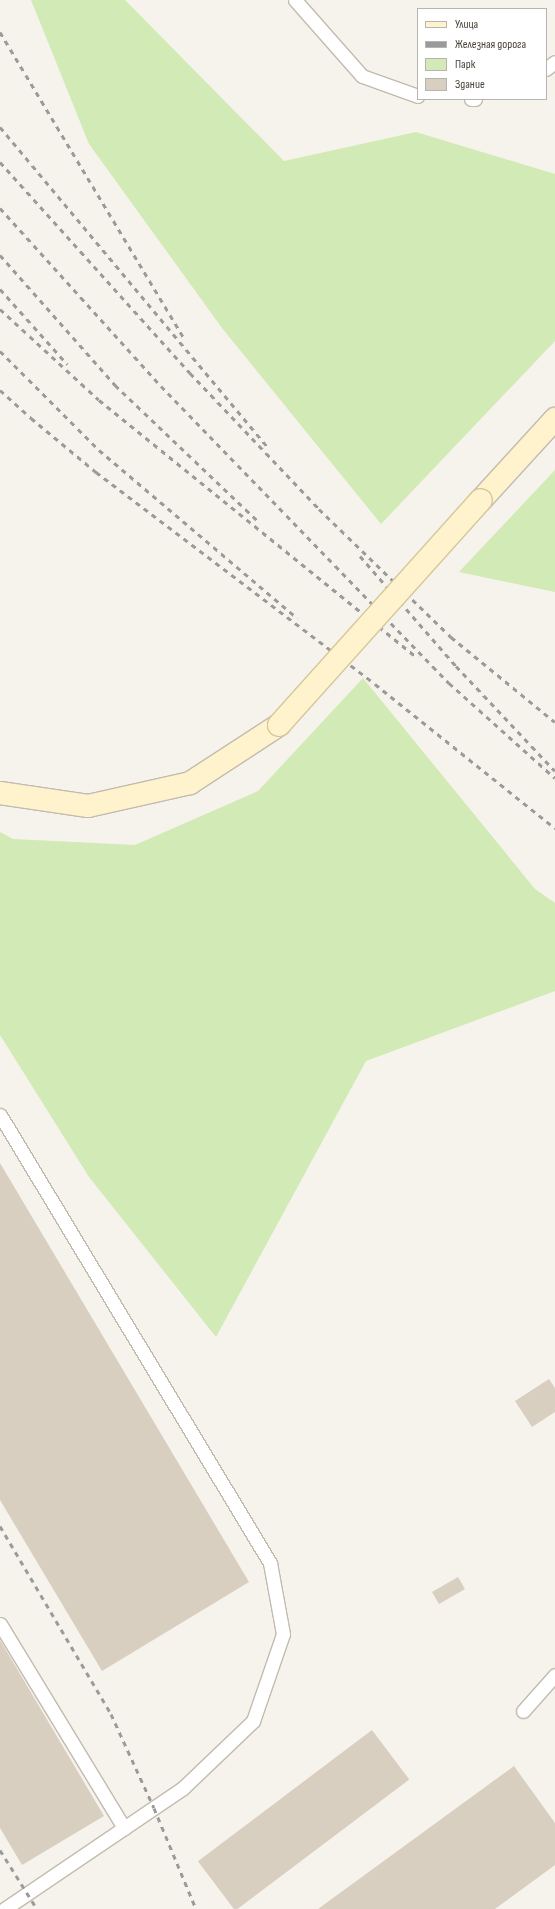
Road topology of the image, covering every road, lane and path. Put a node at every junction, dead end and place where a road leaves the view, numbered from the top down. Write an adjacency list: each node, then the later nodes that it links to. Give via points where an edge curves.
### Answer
1 (295, 0): 4 (lane, via 362,76)
2 (555, 62): 3 (lane)
3 (547, 68)
4 (417, 96)
5 (555, 420): 6 (main road, bridge, via 279,725 190,783 88,806)
6 (0, 793)
7 (0, 1115): 11 (lane, via 270,1563 283,1634 254,1721 183,1788)
8 (0, 1624): 11 (lane)
9 (555, 1674): 10 (lane)
10 (523, 1711)
11 (124, 1828): 12 (lane)
12 (4, 1909)

